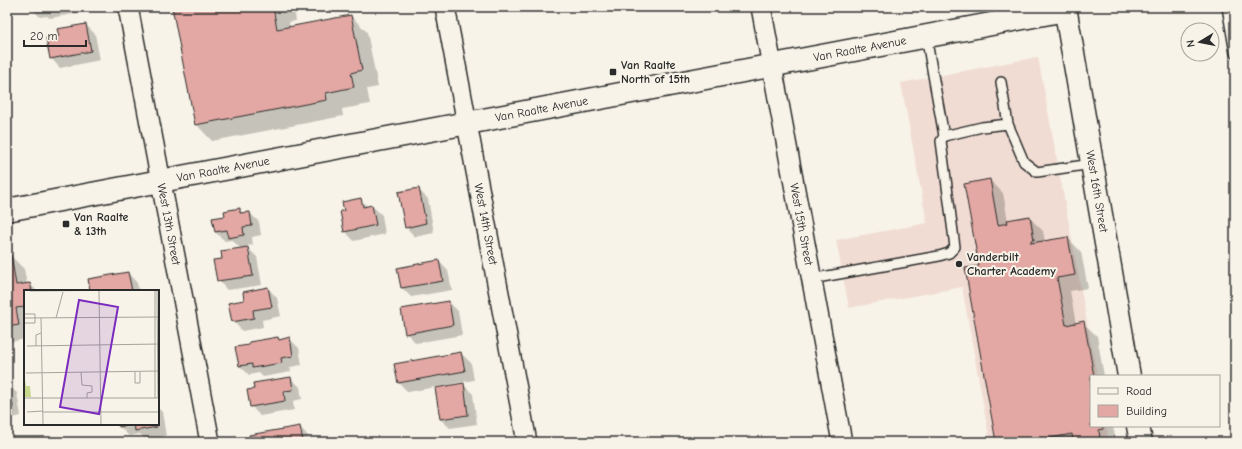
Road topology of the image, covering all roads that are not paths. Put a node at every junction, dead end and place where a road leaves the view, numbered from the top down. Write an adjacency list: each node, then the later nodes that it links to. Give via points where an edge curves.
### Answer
1 (128, 7): 14 (street, West 13th Street)
2 (445, 7): 10 (street, West 14th Street)
3 (761, 7): 8 (street, West 15th Street)
4 (1227, 7): 7 (lane)
5 (1069, 8): 6 (street, Van Raalte Avenue); 13 (street, West 16th Street)
6 (926, 36): 8 (street, Van Raalte Avenue); 12 (lane)
7 (1235, 53)
8 (772, 66): 10 (street, Van Raalte Avenue); 16 (street, West 15th Street)
9 (1001, 82): 11 (lane)
10 (467, 123): 14 (street, Van Raalte Avenue); 20 (street, West 14th Street)
11 (1008, 124): 12 (lane); 13 (lane, via 1024,162 1037,172)
12 (944, 136): 16 (lane, via 941,141 955,247 949,253 939,256)
13 (1092, 164): 17 (street, West 16th Street)
14 (161, 179): 15 (street, Van Raalte Avenue); 19 (street, West 13th Street)
15 (7, 210)
16 (811, 279): 21 (street, West 15th Street)
17 (1129, 375)
18 (1138, 427): 22 (street)
19 (210, 442)
20 (527, 442)
21 (842, 442)
22 (1141, 442)

